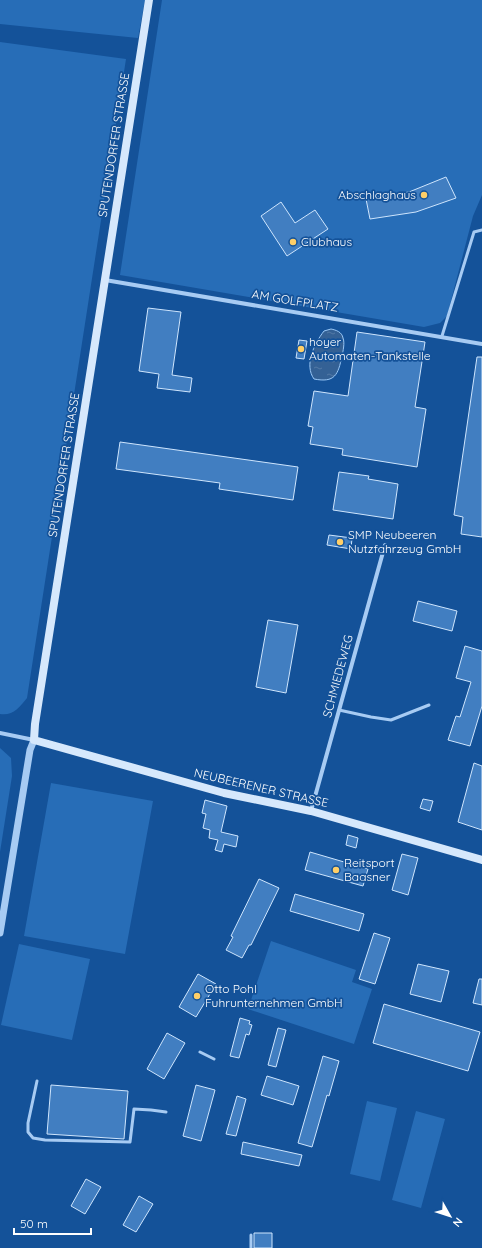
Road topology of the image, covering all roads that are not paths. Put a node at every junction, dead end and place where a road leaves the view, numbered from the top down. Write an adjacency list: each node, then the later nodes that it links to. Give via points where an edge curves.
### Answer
1 (149, 0): 3 (main road, SPUTENDORFER STRASSE)
2 (482, 230): 4 (lane, via 474,232)
3 (105, 280): 4 (street, AM GOLFPLATZ); 10 (main road, SPUTENDORFER STRASSE)
4 (442, 336): 5 (street, AM GOLFPLATZ)
5 (482, 344)
6 (385, 545): 8 (street, SCHMIEDEWEG)
7 (429, 705): 8 (lane, via 391,720)
8 (339, 710): 11 (street, SCHMIEDEWEG)
9 (0, 733): 10 (street)
10 (34, 740): 11 (main road, NEUBEERENER STRASSE, via 224,792); 13 (street, SPUTENDORFER STRASSE, via 30,750)
11 (311, 812): 12 (main road, NEUBEERENER STRASSE)
12 (482, 860)
13 (0, 934)
14 (200, 1052): 15 (lane)
15 (214, 1059)
16 (37, 1081): 17 (lane, via 28,1123 28,1132 33,1138 130,1142 134,1110)
17 (166, 1112)
18 (251, 1235): 19 (lane)
19 (251, 1248)

